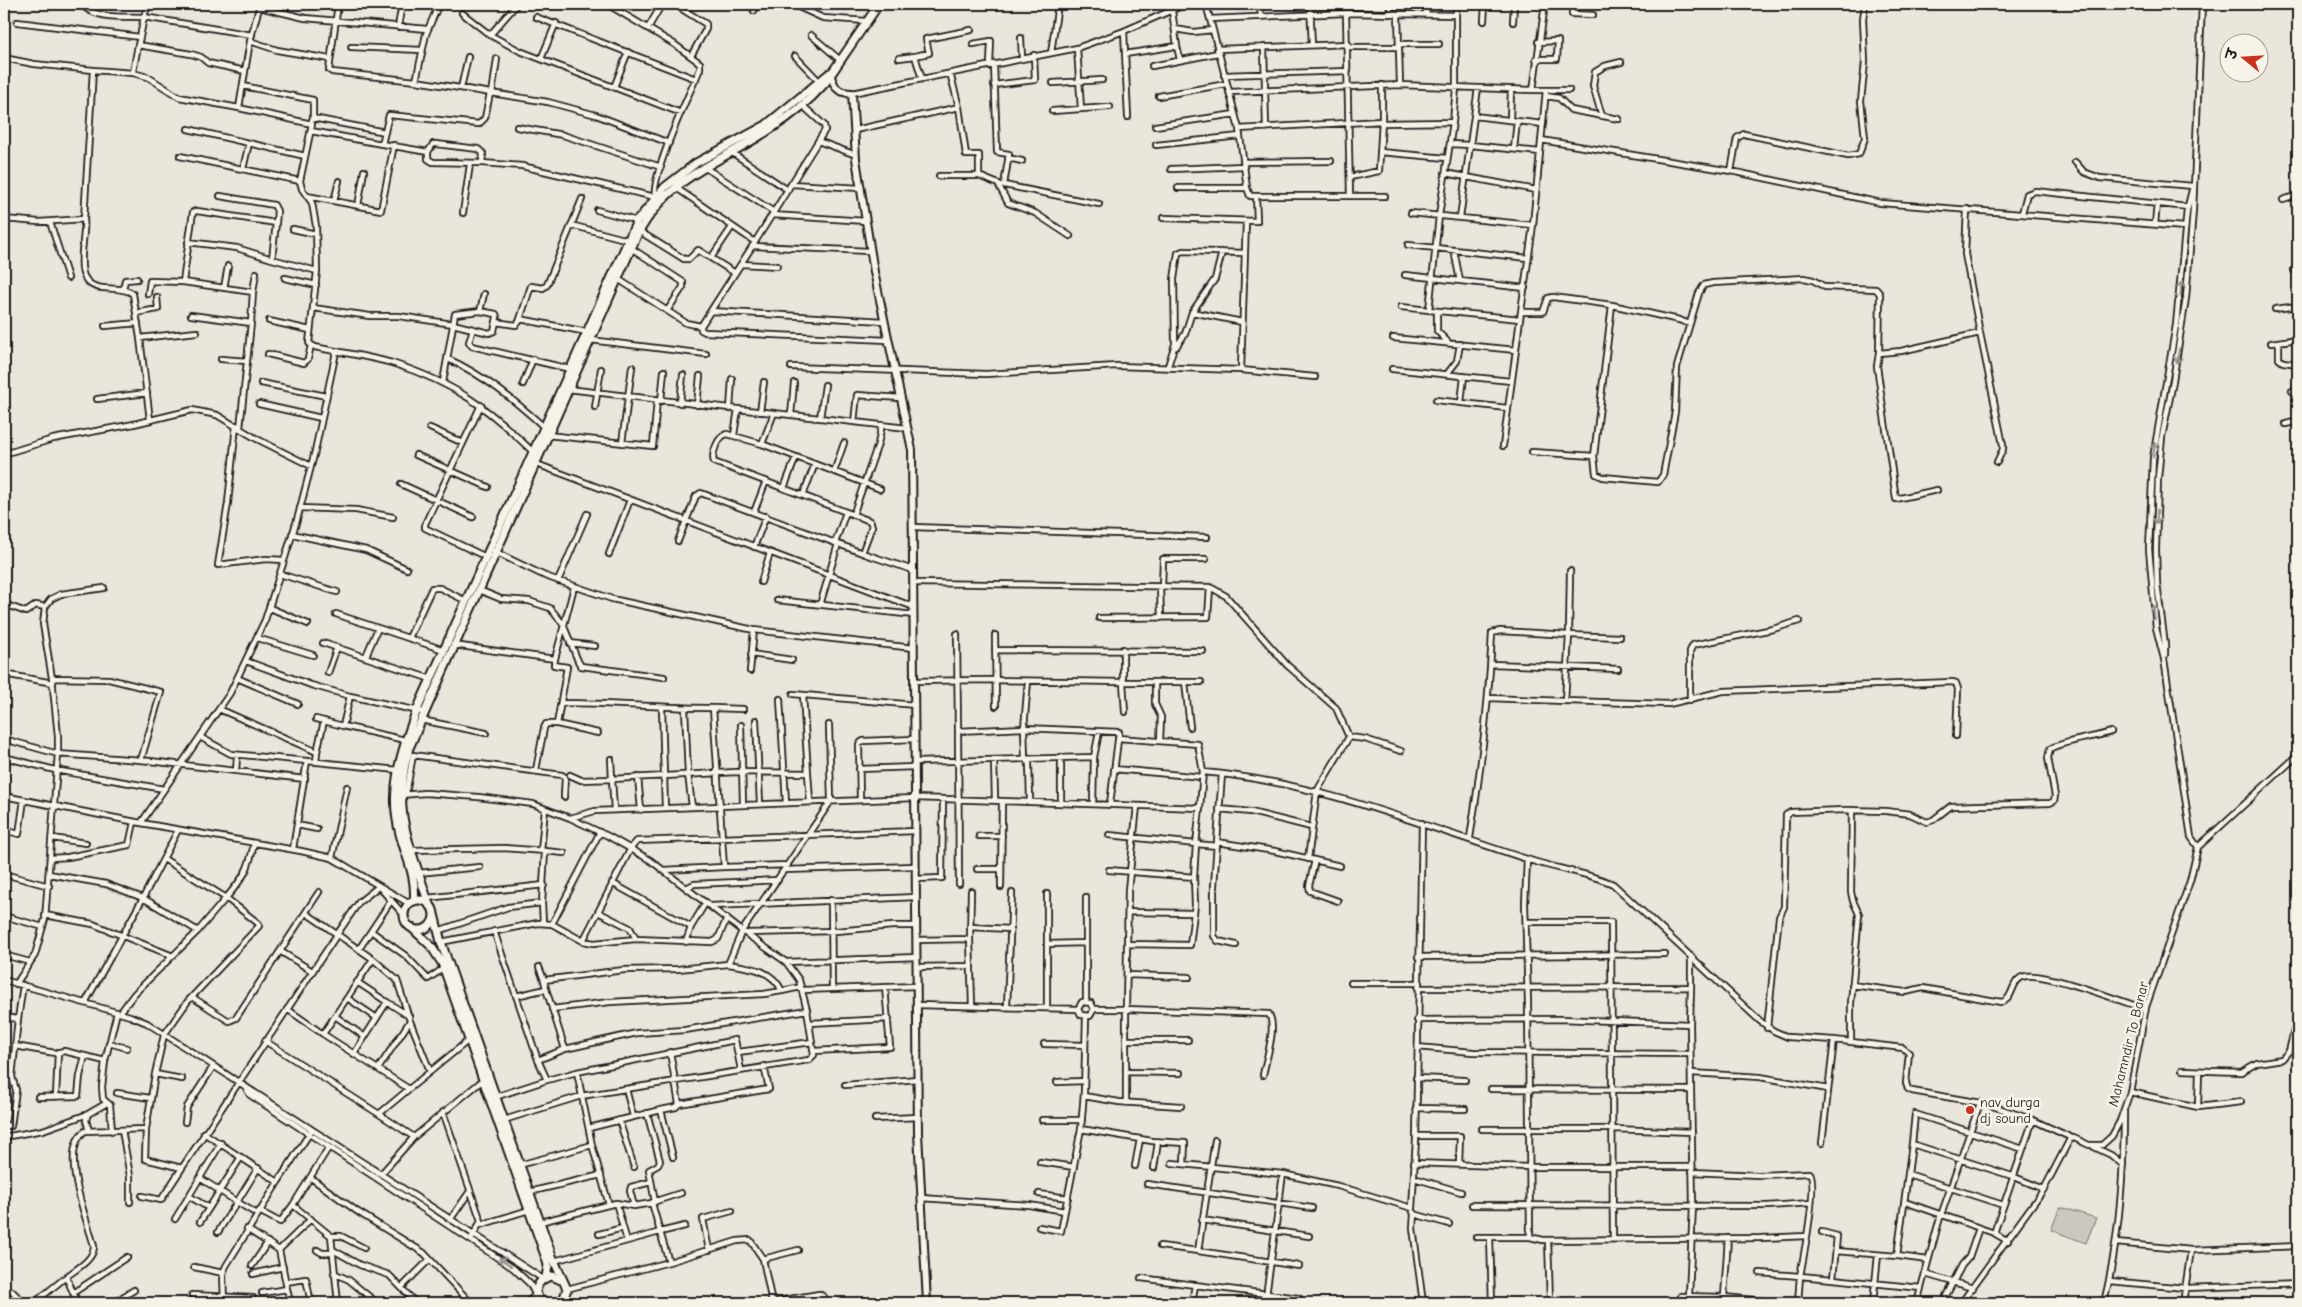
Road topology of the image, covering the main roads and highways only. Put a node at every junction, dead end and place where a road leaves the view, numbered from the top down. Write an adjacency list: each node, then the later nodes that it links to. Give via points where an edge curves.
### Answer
1 (879, 4): 2 (main road)
2 (830, 73): 3 (main road, via 825,83 802,105 769,130 704,167); 3 (main road, via 766,125 696,163 665,186)
3 (657, 200): 4 (main road, via 639,231); 4 (main road, via 637,221 570,369)
4 (565, 388): 5 (main road, via 547,435); 5 (main road, via 544,427)
5 (492, 550): 6 (main road, via 486,557); 6 (main road, via 479,590)
6 (448, 646): 7 (main road); 7 (main road, via 431,679)
7 (420, 711): 8 (main road, via 420,720); 8 (main road, via 406,740)
8 (407, 754): 9 (main road); 9 (main road, via 398,770)
9 (401, 795): 10 (main road, via 396,817 415,883); 11 (main road, via 410,850)
10 (412, 902): 11 (main road); 12 (main road, via 404,915)
11 (430, 904): 12 (main road, via 433,919 428,927 420,930); 13 (main road)
12 (411, 927): 13 (main road, via 437,954)
13 (472, 1038): 14 (main road, via 483,1080); 14 (main road, via 504,1120)
14 (516, 1166): 15 (main road, via 548,1266); 16 (main road)
15 (545, 1278): 16 (main road); 18 (main road, via 536,1288)
16 (562, 1280): 17 (main road)
17 (567, 1289): 19 (main road); 20 (main road)
18 (538, 1299)
19 (562, 1303)
20 (570, 1303)

